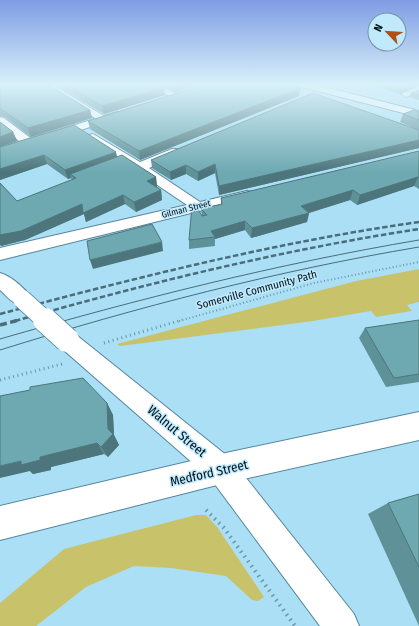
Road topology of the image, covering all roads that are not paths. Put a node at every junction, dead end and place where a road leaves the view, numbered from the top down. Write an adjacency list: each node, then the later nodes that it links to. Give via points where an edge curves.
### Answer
1 (94, 113): 3 (street)
2 (122, 113): 3 (main road)
3 (104, 119): 5 (main road)
4 (0, 120): 6 (street)
5 (78, 128): 6 (main road); 9 (street)
6 (29, 143): 8 (main road)
7 (183, 149): 9 (street)
8 (0, 152)
9 (139, 167): 11 (street)
10 (258, 192): 11 (street, Gilman Street)
11 (197, 207): 12 (street, Gilman Street)
12 (0, 254)
13 (0, 280): 15 (street, Walnut Street, bridge, via 22,299 67,350)
14 (419, 426): 15 (main road, Medford Street)
15 (221, 469): 16 (main road, Medford Street); 17 (street, Walnut Street)
16 (0, 523)
17 (342, 626)

